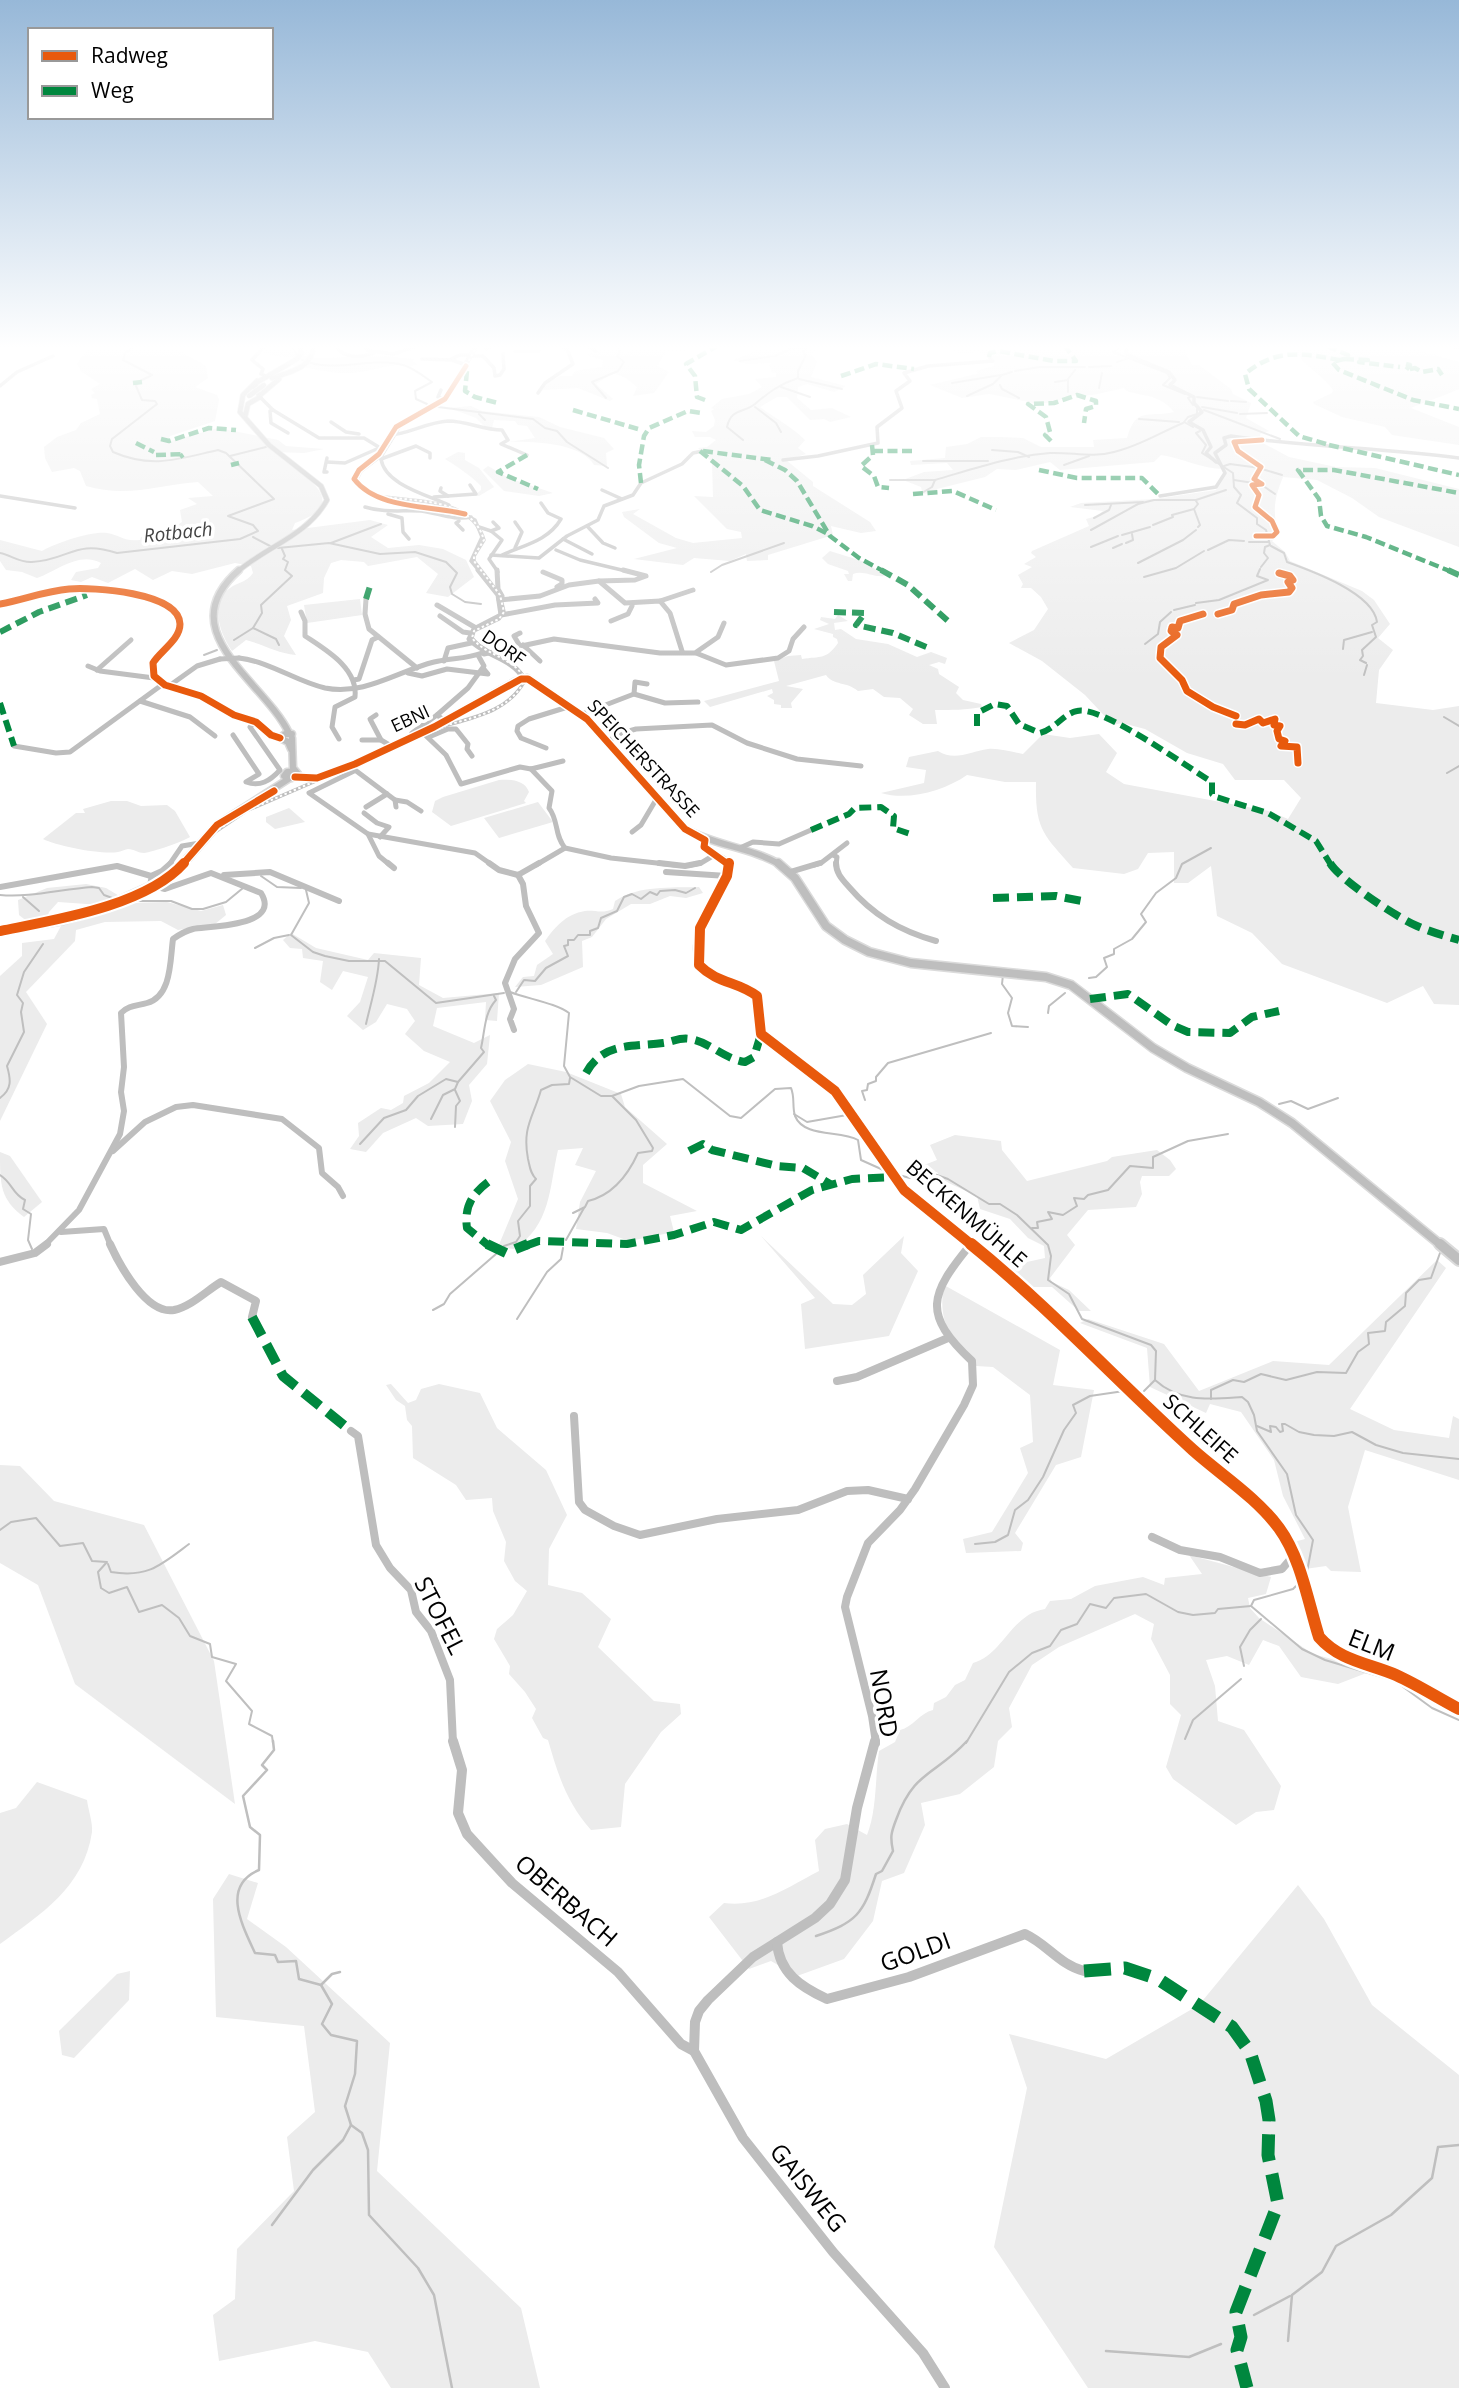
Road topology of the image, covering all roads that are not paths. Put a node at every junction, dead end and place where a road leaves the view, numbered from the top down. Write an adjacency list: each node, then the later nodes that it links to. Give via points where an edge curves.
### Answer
1 (285, 457): 93 (main road, via 321,485 327,497 324,509 231,576 220,589 213,619 217,636 282,720)
2 (359, 457): 10 (street, via 345,463 327,460)
3 (689, 457): 18 (street, via 641,483 633,495)
4 (805, 457): 8 (street)
5 (1212, 457): 9 (street)
6 (1217, 457): 9 (street)
7 (378, 458): 17 (street, via 391,478); 23 (street, via 354,478 367,494)
8 (783, 460)
9 (1221, 465): 16 (street, via 1224,474 1216,487)
10 (327, 472)
11 (470, 485): 15 (street, via 476,495)
12 (441, 488): 15 (street)
13 (602, 490): 18 (street)
14 (0, 496): 21 (street)
15 (448, 496): 17 (street)
16 (1160, 496)
17 (434, 497): 23 (street, via 469,512)
18 (622, 499): 28 (street, via 604,506 600,517)
19 (541, 503): 34 (street, via 561,519 558,528)
20 (365, 507): 22 (street)
21 (75, 508)
22 (381, 511): 25 (street, via 427,512); 32 (street, via 402,518)
23 (465, 514): 24 (street)
24 (471, 517): 25 (street); 29 (street)
25 (460, 520): 30 (street, via 456,523)
26 (493, 522): 31 (street, via 499,527)
27 (515, 522): 34 (street, via 522,530)
28 (587, 526): 33 (street); 35 (street)
29 (479, 527): 31 (street); 44 (street, via 481,539 471,561)
30 (463, 530)
31 (491, 531): 38 (street, via 502,540)
32 (409, 539)
33 (563, 540): 37 (street); 39 (street, via 535,560)
34 (515, 548): 39 (street)
35 (615, 548)
36 (556, 550): 41 (street, via 646,576)
37 (592, 554)
38 (491, 555): 39 (street); 44 (street, via 489,562 499,574)
39 (501, 556)
40 (543, 572): 43 (street, via 562,580 543,592)
41 (599, 581): 43 (street, via 566,585); 50 (street, via 619,601)
42 (693, 590): 47 (street)
43 (551, 593): 44 (street)
44 (499, 598): 52 (street)
45 (366, 599): 60 (street, via 365,623)
46 (594, 599): 52 (street, DORF, via 597,603)
47 (660, 601): 50 (street); 64 (street, via 676,626 677,646)
48 (0, 604): 74 (street, via 72,588 163,602 177,612 180,625 153,662)
49 (437, 606): 57 (street)
50 (632, 606): 54 (street, via 628,614)
51 (301, 612): 76 (street, via 305,636 331,651)
52 (501, 615): 57 (street, DORF)
53 (440, 616): 58 (street)
54 (611, 621)
55 (724, 623): 65 (street, via 718,637)
56 (804, 627): 65 (street, via 788,652 778,658 726,666)
57 (476, 628): 58 (street, DORF)
58 (470, 633): 62 (street, DORF)
59 (520, 633): 63 (street, via 514,637)
60 (379, 637): 70 (street); 76 (street, via 372,640 369,657 359,679)
61 (131, 640): 71 (street)
62 (471, 643): 66 (street, DORF); 67 (street, via 448,648)
63 (522, 645): 64 (street, via 554,639 660,653); 66 (street); 68 (street)
64 (682, 651): 65 (street)
65 (695, 653)
66 (481, 654): 67 (street); 73 (street, via 484,664); 75 (street, DORF, via 517,668)
67 (444, 661): 70 (street)
68 (540, 661)
69 (88, 666): 71 (street)
70 (417, 668): 72 (street)
71 (97, 670): 74 (street)
72 (408, 673): 73 (street, via 416,677 447,670); 79 (street)
73 (476, 675): 85 (street)
74 (154, 678): 78 (street)
75 (523, 678): 83 (main road, SPEICHERSTRASSE); 87 (main road, EBNI)
76 (354, 680): 79 (street)
77 (647, 684): 80 (street, via 635,682)
78 (166, 685): 79 (street, bridge, via 197,666 239,658 270,663 323,687); 81 (street); 88 (street)
79 (356, 688): 95 (street, via 355,697 335,707 331,727)
80 (634, 694): 82 (street, via 666,704); 86 (street)
81 (140, 701): 92 (street, via 186,714); 99 (street, via 70,752)
82 (698, 702)
83 (571, 706): 86 (main road, SPEICHERSTRASSE); 101 (street, via 518,726 521,738)
84 (376, 715): 97 (street, via 370,719)
85 (437, 715): 87 (street); 90 (street)
86 (582, 715): 98 (main road, SPEICHERSTRASSE)
87 (445, 720): 89 (main road, EBNI)
88 (255, 722): 91 (street, via 250,727 280,770 264,784 246,782 259,774); 93 (street, via 270,736)
89 (422, 732): 94 (street); 100 (main road, EBNI)
90 (412, 733)
91 (233, 735)
92 (215, 736)
93 (286, 737): 107 (main road)
94 (429, 737): 102 (street, via 456,729); 106 (street, via 452,762 461,784 520,767)
95 (339, 739)
96 (362, 740): 97 (street)
97 (381, 740): 100 (street)
98 (608, 744): 104 (street, via 615,735 636,729 701,723 797,760); 109 (main road, SPEICHERSTRASSE)
99 (15, 746)
100 (391, 746): 105 (main road, EBNI)
101 (546, 748)
102 (472, 756)
103 (564, 761): 106 (street)
104 (861, 766)
105 (352, 768): 107 (main road, EBNI, via 317,778); 108 (street); 113 (street, via 309,793)
106 (531, 769): 119 (street, via 552,791 548,809 556,820 556,837)
107 (292, 775): 117 (main road, via 217,825)
108 (387, 794): 110 (street, via 396,804 407,802); 114 (street, via 365,810 377,823 389,827)
109 (657, 798): 112 (street, via 643,824); 115 (main road, SPEICHERSTRASSE, via 685,829)
110 (421, 811)
111 (811, 830): 118 (street, via 782,844 750,842)
112 (632, 832)
113 (368, 834): 114 (street); 122 (street, via 379,856)
114 (380, 837): 126 (street, via 475,853 499,870)
115 (705, 840): 118 (main road, SPEICHERSTRASSE); 120 (street, via 704,847)
116 (847, 842): 121 (street)
117 (200, 843): 127 (street, via 182,846 176,860); 131 (main road, bridge, via 165,880 101,909)
118 (742, 847): 124 (main road, SPEICHERSTRASSE, via 772,858)
119 (565, 848): 120 (street, via 685,866); 126 (street)
120 (716, 854): 128 (street, via 729,863)
121 (833, 855): 124 (street); 132 (street, via 839,875 873,913 894,927)
122 (394, 868)
123 (666, 872): 128 (street)
124 (790, 872): 138 (main road, SPEICHERSTRASSE, via 826,926 869,952 911,963 1054,978 1076,988 1137,1038 1292,1123)
125 (224, 875): 127 (street, via 201,873 177,887 160,890 150,884); 130 (street, via 264,871); 134 (street, via 261,893 264,904 260,913 244,923 177,934 162,993 157,1000 121,1013 124,1111)
126 (518, 875): 133 (street, via 524,881 524,905 539,933 510,970 506,992 514,1009 510,1019)
127 (152, 876): 129 (street, via 117,866)
128 (727, 876): 137 (street, BECKENMÜHLE, via 700,928 699,965 711,977 757,996 761,1034 835,1091 904,1191)
129 (0, 887)
130 (339, 901)
131 (0, 931)
132 (936, 941)
133 (514, 1030)
134 (113, 1151): 135 (street, via 138,1127 183,1105 275,1117 319,1148 322,1173); 136 (street)
135 (343, 1196)
136 (61, 1232): 139 (street, via 35,1253); 141 (street, via 104,1229 121,1264 159,1309 184,1306 221,1282 256,1301)
137 (971, 1244): 140 (street, BECKENMÜHLE); 142 (street, NORD, via 937,1292 938,1317)
138 (1459, 1260)
139 (0, 1262)
140 (1048, 1311): 148 (street, SCHLEIFE, via 1193,1450 1260,1506)
141 (252, 1317)
142 (948, 1338): 143 (street); 146 (street, NORD, via 972,1361 973,1385)
143 (837, 1381)
144 (574, 1416): 146 (street, via 579,1503 591,1514 633,1533 790,1512 847,1491 868,1490)
145 (351, 1432): 151 (street, STOFEL, via 358,1436 376,1545 411,1590 416,1612 431,1630 447,1669 451,1724 462,1770 458,1813)
146 (908, 1499): 152 (street, NORD, via 867,1543 845,1607 876,1745 857,1808 845,1880 830,1904)
147 (1152, 1537): 148 (street, via 1266,1574 1282,1569)
148 (1294, 1555): 149 (street, SCHLEIFE)
149 (1303, 1583): 150 (street, ELM, via 1320,1637 1328,1648)
150 (1459, 1709)
151 (489, 1859): 154 (street, OBERBACH)
152 (778, 1942): 153 (street, GOLDI, via 779,1964 790,1978 827,1999 909,1977 1016,1935 1035,1938 1058,1962); 155 (street, via 753,1957 699,2011)
153 (1084, 1971)
154 (618, 1972): 155 (street, GAISWEG, via 681,2044)
155 (694, 2051): 156 (street, GAISWEG, via 743,2138 833,2252 934,2368)
156 (945, 2388)

